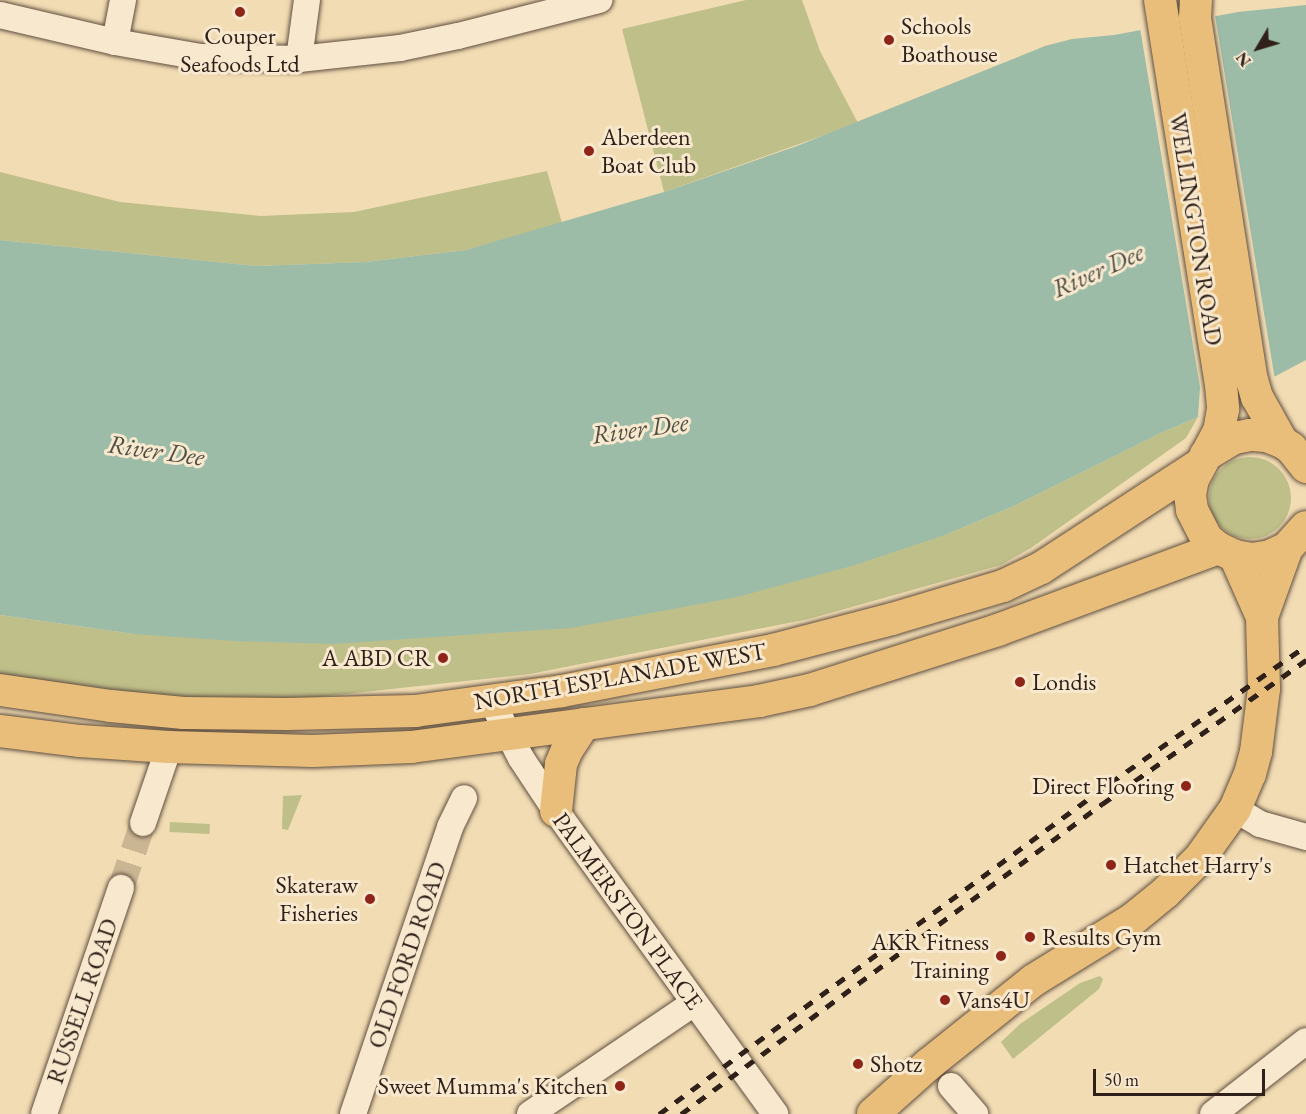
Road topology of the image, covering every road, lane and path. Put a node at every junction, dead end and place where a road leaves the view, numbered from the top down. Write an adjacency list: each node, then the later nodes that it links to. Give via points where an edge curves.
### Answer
1 (123, 0): 7 (street)
2 (307, 0): 8 (street)
3 (599, 0): 8 (street, via 400,48)
4 (1196, 9): 9 (main road, WELLINGTON ROAD, via 1257,398)
5 (1161, 11): 10 (main road, WELLINGTON ROAD, via 1223,409 1219,431)
6 (0, 15): 7 (street)
7 (115, 42): 8 (street, via 201,57)
8 (299, 59)
9 (1296, 450): 10 (main road, NORTH ESPLANADE WEST, via 1266,436 1242,436 1219,445)
10 (1203, 460): 12 (main road, WELLINGTON ROAD, via 1193,479 1192,510 1206,538); 15 (main road, NORTH ESPLANADE WEST, via 1041,568 1003,586 773,650 562,691)
11 (1297, 538): 12 (main road, via 1270,556 1252,559); 13 (main road)
12 (1226, 552): 13 (main road, WELLINGTON ROAD); 16 (main road, NORTH ESPLANADE WEST, via 810,690 759,701)
13 (1262, 617): 21 (main road, via 1264,690 1256,752)
14 (0, 690): 15 (main road, NORTH ESPLANADE WEST, via 184,713 370,713)
15 (491, 700): 18 (street, PALMERSTON PLACE)
16 (584, 724): 18 (main road, NORTH ESPLANADE WEST); 22 (main road, via 561,764)
17 (0, 731): 19 (main road, NORTH ESPLANADE WEST)
18 (508, 735): 19 (main road, NORTH ESPLANADE WEST, via 411,747 313,751); 22 (street, PALMERSTON PLACE)
19 (169, 747): 23 (street)
20 (464, 798): 30 (street, OLD FORD ROAD, via 450,827)
21 (1235, 809): 24 (street, via 1260,824); 33 (main road, via 1200,858 1166,892 1133,919 1034,980)
22 (556, 811): 26 (street, PALMERSTON PLACE)
23 (143, 824)
24 (1306, 837)
25 (121, 888): 29 (street, RUSSELL ROAD)
26 (694, 1003): 31 (street); 32 (street, PALMERSTON PLACE)
27 (1306, 1041): 35 (street)
28 (951, 1086): 34 (street)
29 (44, 1114)
30 (353, 1114)
31 (530, 1114)
32 (776, 1114)
33 (873, 1114)
34 (975, 1114)
35 (1214, 1114)

